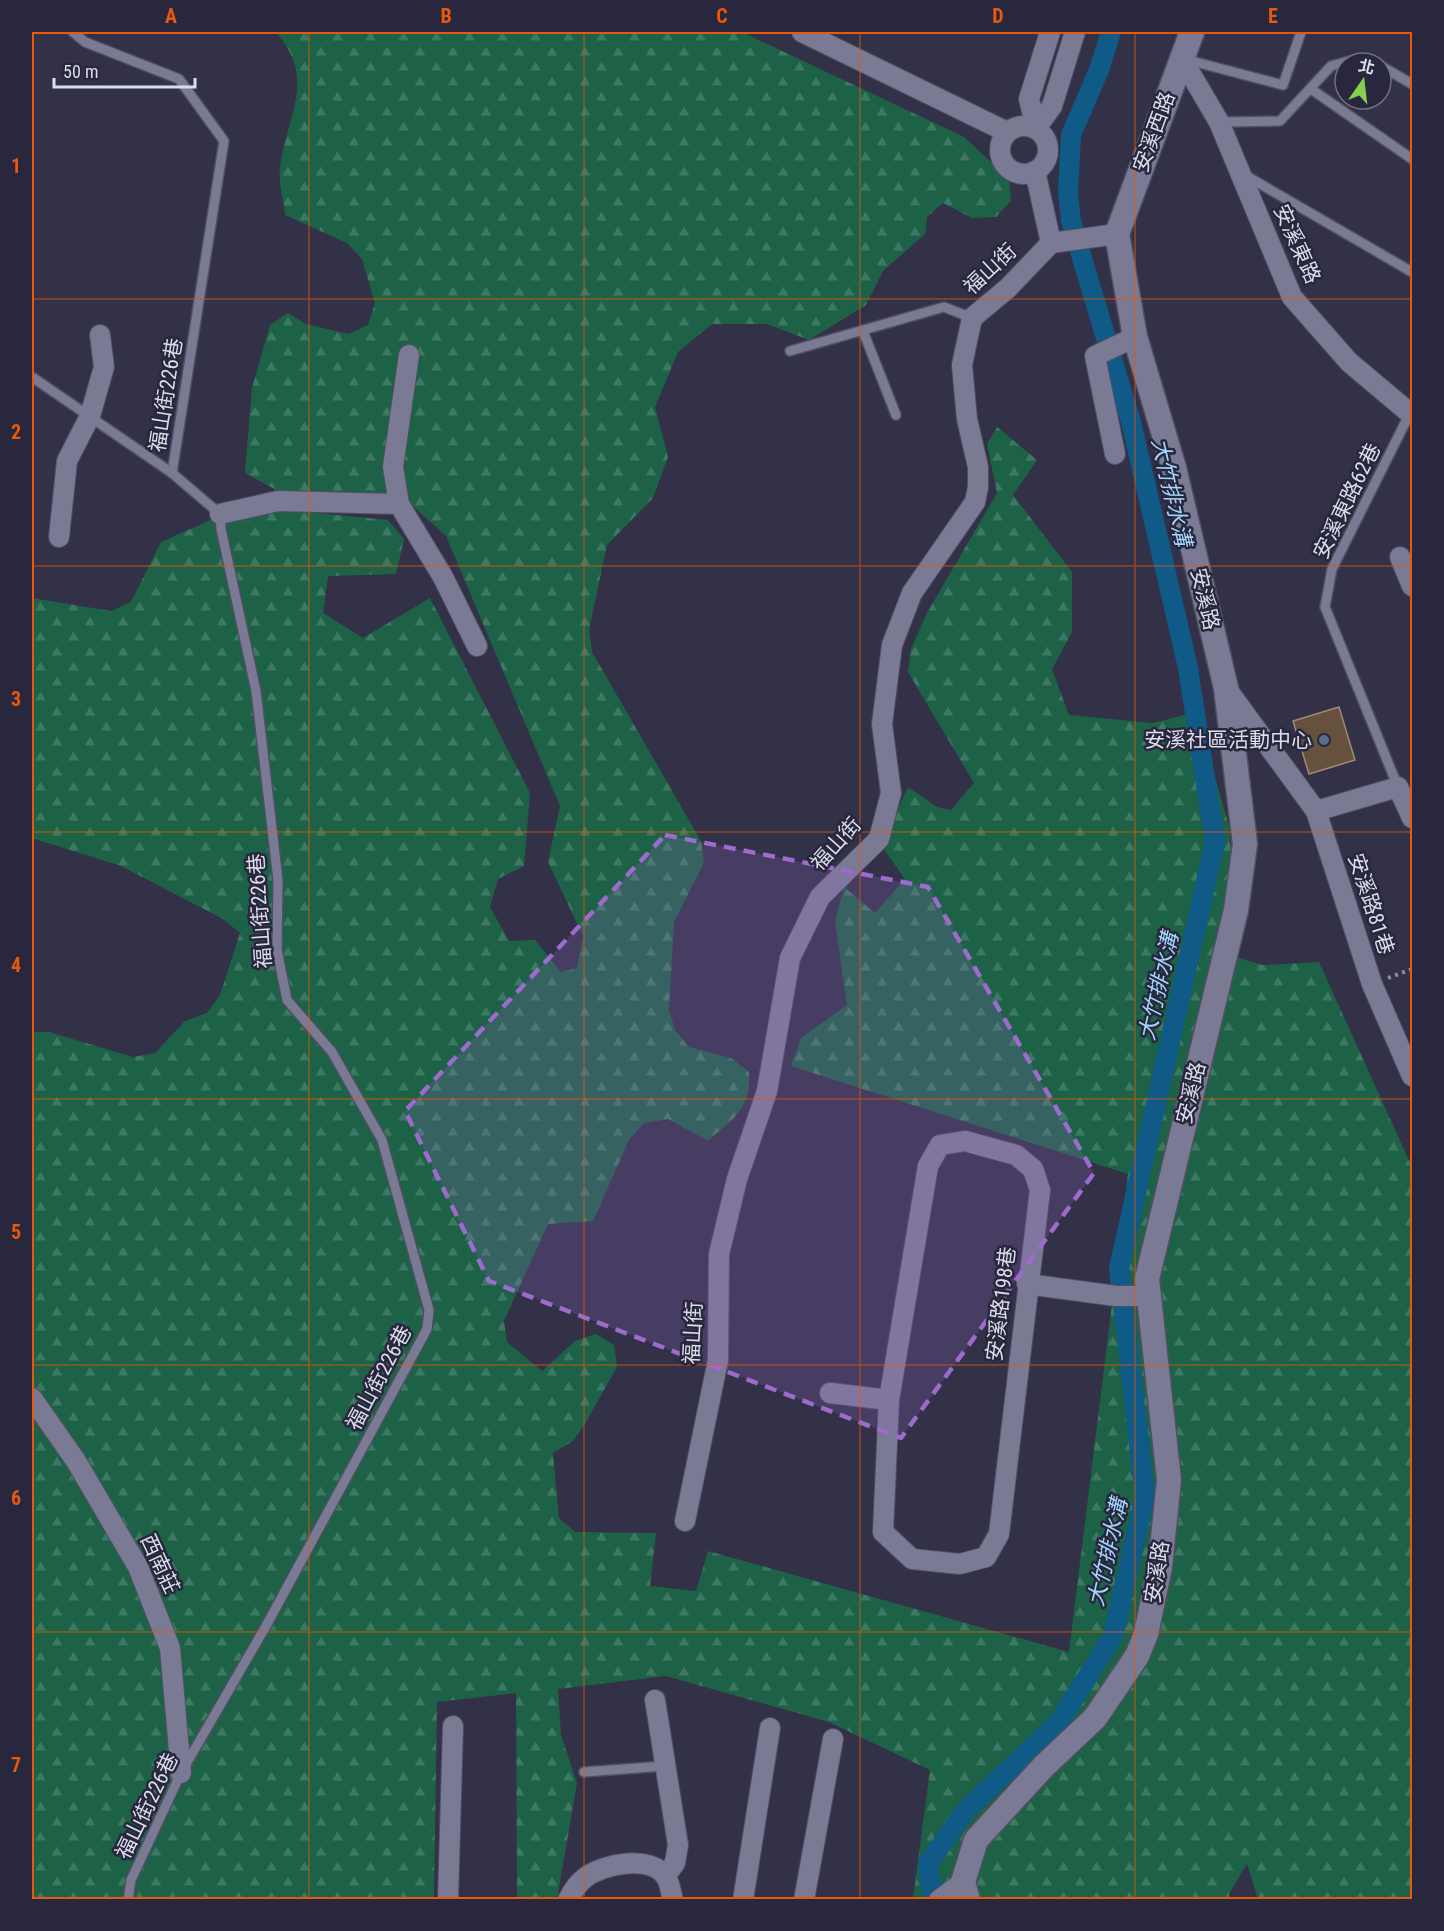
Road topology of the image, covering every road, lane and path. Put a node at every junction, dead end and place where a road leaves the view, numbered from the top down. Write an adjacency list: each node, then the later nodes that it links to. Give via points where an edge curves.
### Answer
1 (73, 32): 32 (lane, 福山街226巷, via 85,42 179,79 224,141)
2 (802, 32): 14 (street)
3 (1050, 32): 13 (street, via 1029,99)
4 (1075, 32): 13 (street, via 1052,106)
5 (1192, 32): 7 (street, 安溪西路)
6 (1301, 32): 7 (lane, via 1283,85)
7 (1182, 58): 12 (street, 安溪東路); 18 (street, 安溪西路)
8 (1333, 66): 11 (lane)
9 (1393, 73): 10 (lane)
10 (1413, 84)
11 (1311, 89): 12 (lane, via 1280,121); 15 (lane)
12 (1219, 122): 17 (street, 安溪東路)
13 (1036, 128): 14 (street, via 1021,126); 16 (street, via 1049,149 1044,165)
14 (1007, 132): 16 (street, via 1000,148 1005,165 1020,174)
15 (1413, 159)
16 (1035, 171): 19 (street)
17 (1239, 171): 20 (lane); 28 (street, 安溪東路, via 1292,297 1349,362)
18 (1117, 234): 19 (street); 24 (street, 安溪路)
19 (1051, 243): 21 (street, 福山街, via 1008,288)
20 (1413, 272)
21 (972, 318): 22 (lane, via 944,307); 51 (street, 福山街, via 962,365 967,419 978,467 977,495 912,593 892,645 882,724 891,793 879,839 820,897 790,958 767,1091 737,1179 719,1254 718,1360)
22 (863, 331): 25 (lane); 29 (lane)
23 (100, 335): 30 (street, via 104,366)
24 (1131, 340): 31 (street, via 1095,356); 39 (street, 安溪路, via 1174,468)
25 (790, 351)
26 (409, 355): 33 (street, via 393,467)
27 (32, 377): 30 (lane)
28 (1412, 414): 40 (lane, 安溪東路62巷, via 1332,568 1324,607)
29 (897, 415)
30 (90, 416): 32 (lane); 35 (street, via 67,460)
31 (1115, 454)
32 (172, 473): 34 (lane, 福山街226巷)
33 (399, 504): 34 (street, via 278,501); 38 (street)
34 (220, 514): 58 (lane, 福山街226巷, via 256,691 278,880 277,950 287,1000 332,1052 382,1140 429,1310 426,1329 266,1626)
35 (59, 537)
36 (1400, 557): 37 (street)
37 (1413, 586)
38 (477, 646)
39 (1226, 688): 41 (street, 安溪路81巷); 47 (street, 安溪路, via 1245,844 1241,877 1221,978)
40 (1405, 784): 41 (street); 42 (street)
41 (1316, 811): 44 (street, 安溪路81巷)
42 (1413, 818)
43 (1413, 969): 44 (path)
44 (1371, 984): 45 (street, 安溪路81巷)
45 (1413, 1076)
46 (1027, 1284): 47 (street); 50 (street, 安溪路198巷, via 1040,1190 1033,1169 1016,1155 965,1141 940,1145 928,1166); 50 (street, 安溪路198巷, via 999,1534 986,1557 960,1564 912,1559 883,1532)
47 (1143, 1297): 60 (street, 安溪路, via 1168,1480 1160,1567 1146,1634 1137,1656 1095,1719 1044,1766 976,1840)
48 (830, 1393): 50 (street)
49 (32, 1398): 58 (street, 西南莊, via 76,1461 146,1587 170,1648)
50 (890, 1400)
51 (685, 1521)
52 (655, 1700): 56 (street)
53 (453, 1726): 62 (street)
54 (770, 1728): 65 (street)
55 (833, 1739): 66 (street)
56 (665, 1766): 57 (lane); 59 (street, via 678,1845 675,1863)
57 (584, 1772)
58 (181, 1773): 61 (lane, 福山街226巷, via 131,1880)
59 (666, 1875): 63 (street, via 651,1866 632,1863 608,1867 586,1877); 64 (street)
60 (965, 1891): 67 (street)
61 (128, 1899)
62 (448, 1899)
63 (568, 1899)
64 (673, 1899)
65 (743, 1899)
66 (804, 1899)
67 (939, 1899)

